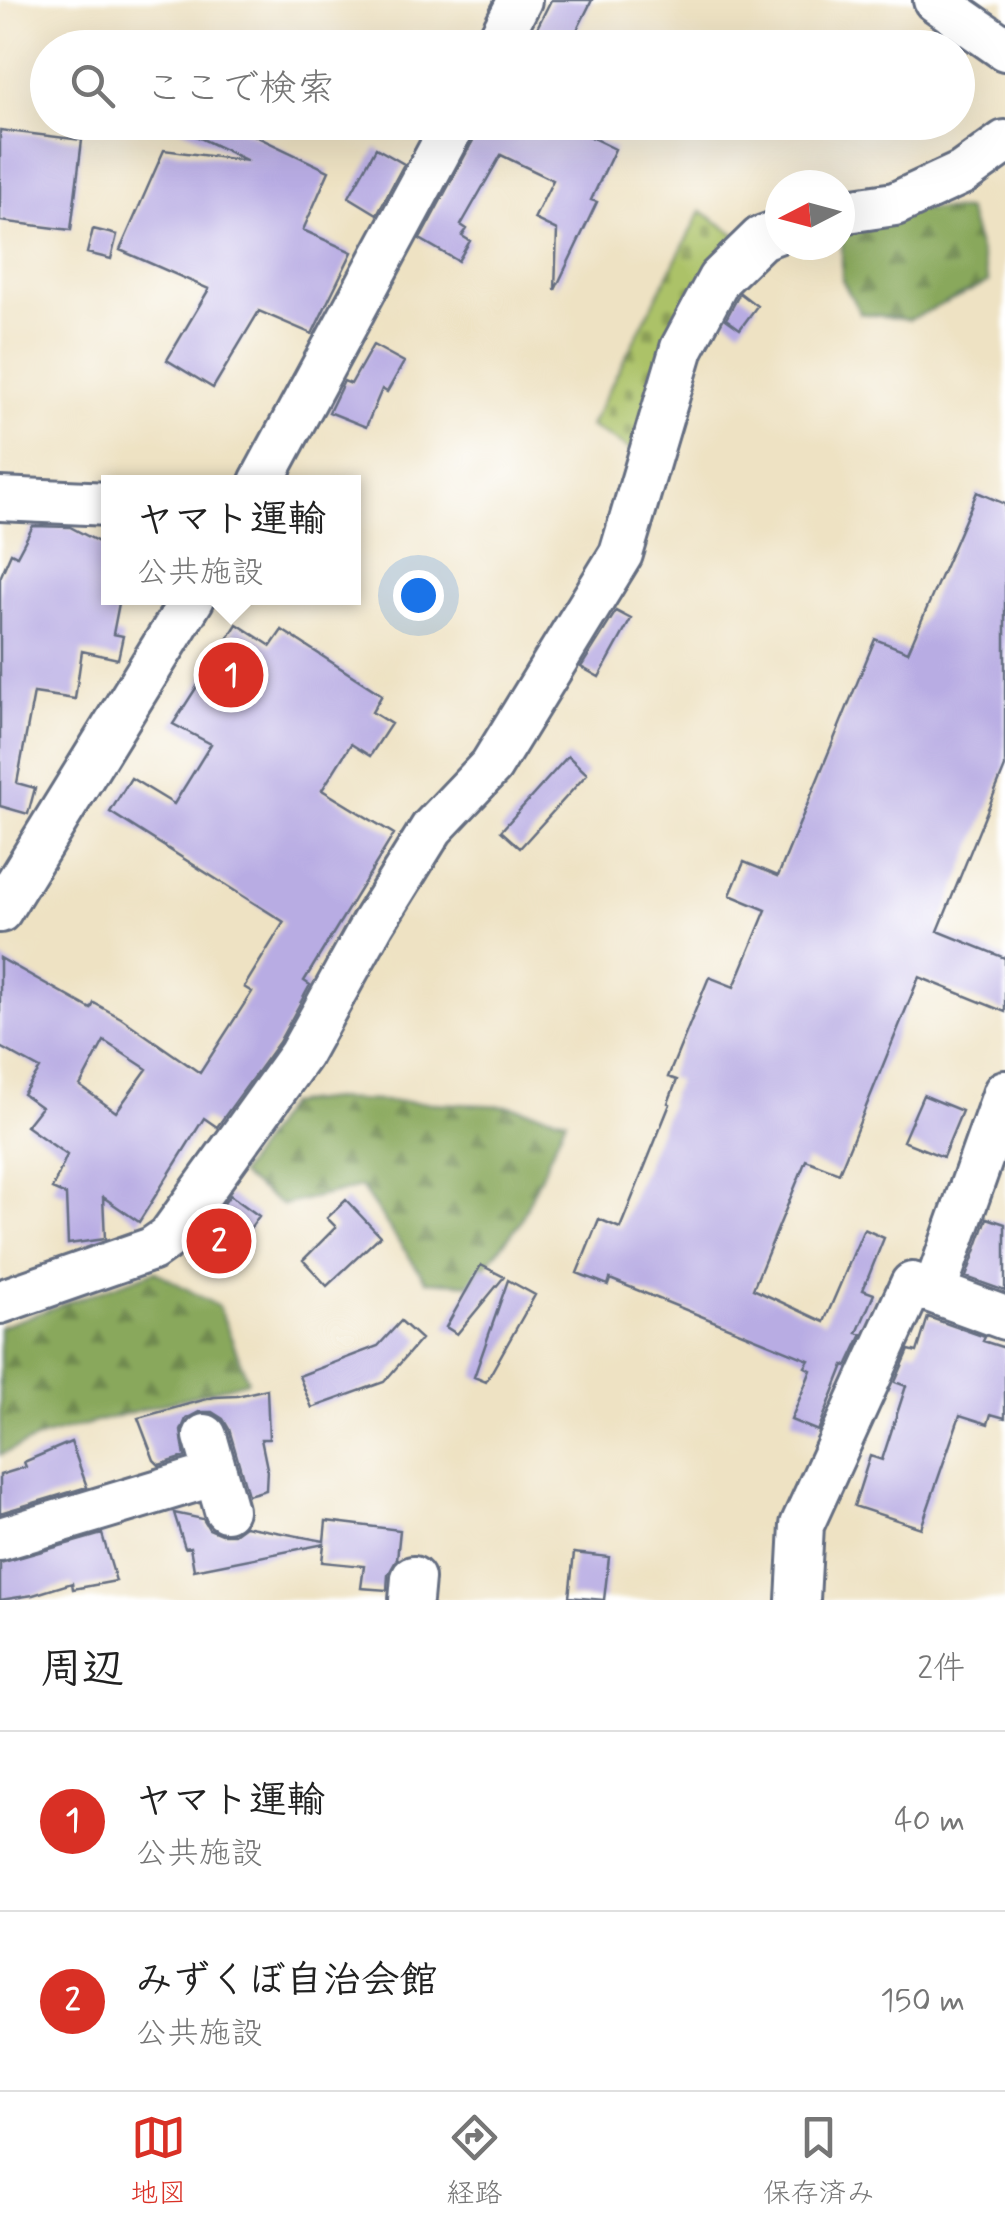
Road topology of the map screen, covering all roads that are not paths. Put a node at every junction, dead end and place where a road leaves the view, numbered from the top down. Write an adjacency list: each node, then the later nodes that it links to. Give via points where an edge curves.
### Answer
1 (520, 0): 3 (street)
2 (934, 0): 4 (street)
3 (504, 30)
4 (1005, 49)
5 (444, 140): 9 (street)
6 (1005, 142): 7 (street, via 962,173 895,204)
7 (855, 210)
8 (765, 237): 16 (street, via 719,279 682,348 621,554 491,766 432,828 300,1054 169,1238)
9 (265, 475)
10 (0, 500): 11 (street)
11 (101, 504)
12 (188, 605): 13 (street)
13 (0, 911)
14 (1005, 1092): 15 (street)
15 (934, 1292): 17 (street); 20 (street, via 912,1284 802,1525)
16 (0, 1302)
17 (1005, 1318)
18 (216, 1473): 19 (street)
19 (0, 1539)
20 (798, 1600)

